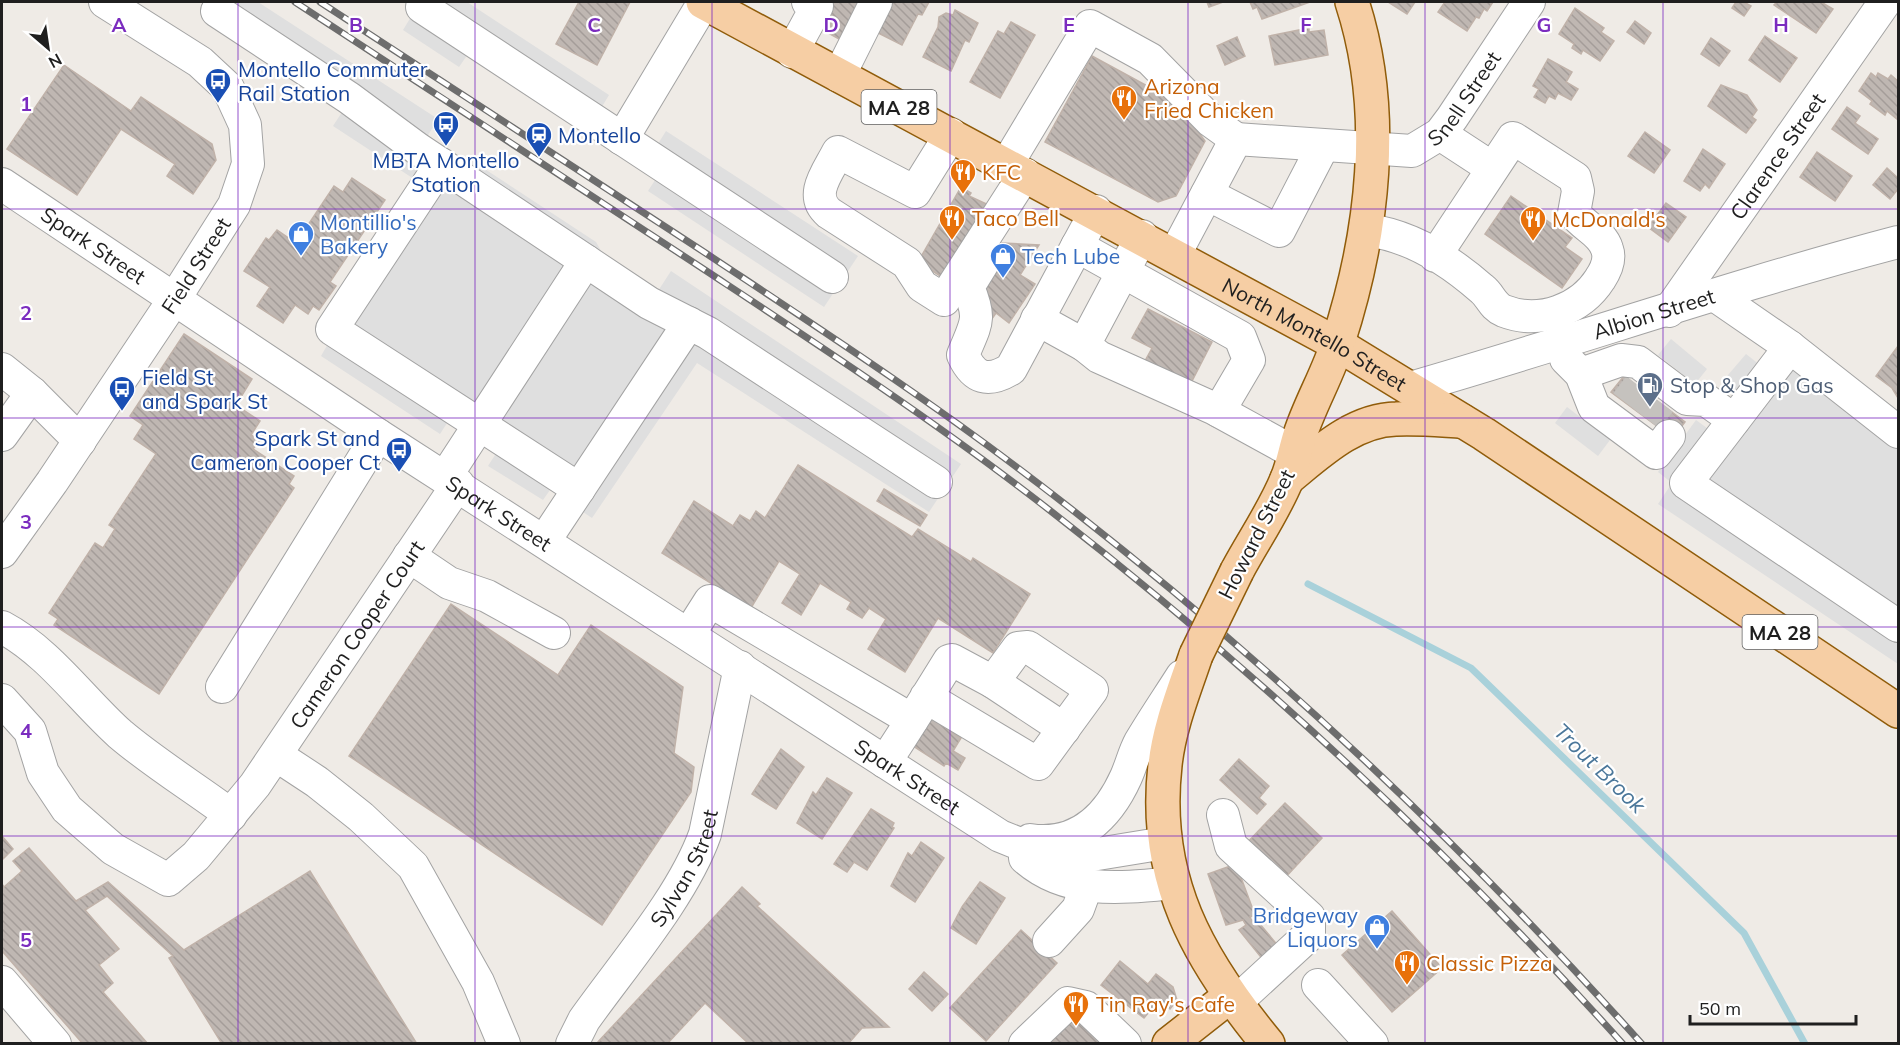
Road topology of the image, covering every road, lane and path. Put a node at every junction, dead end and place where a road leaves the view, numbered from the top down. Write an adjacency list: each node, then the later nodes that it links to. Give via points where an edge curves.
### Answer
1 (105, 2): 34 (street, Field Street, via 216,74 234,97 245,125 249,144 243,183 234,205)
2 (704, 2): 10 (main road, North Montello Street / MA 28); 14 (street)
3 (808, 2): 10 (street, via 817,6)
4 (876, 2): 11 (street)
5 (1353, 2): 17 (main road, Howard Street, via 1370,71)
6 (1528, 2): 13 (street, Snell Street)
7 (1885, 2): 35 (street, Clarence Street)
8 (422, 7): 14 (street)
9 (216, 11): 18 (street)
10 (792, 52): 11 (main road, North Montello Street / MA 28)
11 (839, 76): 12 (main road, North Montello Street / MA 28)
12 (951, 134): 20 (main road, North Montello Street / MA 28); 20 (street, via 915,192 838,152 818,192 823,209 907,263 922,286 944,300)
13 (1440, 134): 17 (street, Snell Street, via 1412,151); 19 (street)
14 (622, 139): 32 (street)
15 (1236, 139): 16 (street, Snell Street); 20 (street, via 1211,121 1150,59 1089,26); 22 (street)
16 (1323, 146): 17 (street, Snell Street); 22 (street, via 1279,231)
17 (1372, 149): 24 (main road, Howard Street)
18 (441, 164): 30 (street); 51 (street, via 333,329)
19 (1492, 168): 29 (street); 36 (street, via 1513,138 1575,178 1578,191 1574,213 1598,234 1607,249 1608,266 1589,296 1558,312)
20 (1022, 172): 23 (main road, North Montello Street / MA 28); 37 (street, via 968,287 978,311 963,355 969,368 981,376 997,377 1011,369)
21 (2, 184): 34 (street, Spark Street)
22 (1207, 194): 28 (street)
23 (1096, 212): 25 (main road, North Montello Street / MA 28); 27 (street)
24 (1366, 230): 29 (street, via 1389,232); 39 (main road, Howard Street)
25 (1142, 236): 28 (main road, North Montello Street / MA 28); 31 (street)
26 (1899, 242): 33 (street, Albion Street)
27 (1077, 246): 31 (street); 37 (street)
28 (1175, 254): 39 (main road, North Montello Street / MA 28)
29 (1435, 256): 36 (street, via 1484,290 1493,305)
30 (586, 261): 38 (street, via 649,303); 51 (street, Cameron Cooper Court)
31 (1122, 271): 40 (street); 48 (street, via 1240,337 1249,360)
32 (832, 277)
33 (1716, 296): 35 (street, Albion Street); 41 (street)
34 (175, 298): 54 (street, Spark Street); 55 (street, Field Street)
35 (1669, 311): 42 (street, Albion Street)
36 (1522, 315): 42 (street)
37 (1037, 319): 40 (street)
38 (689, 323): 58 (street); 59 (street)
39 (1337, 344): 45 (main road, North Montello Street / MA 28); 56 (main road, Howard Street)
40 (1084, 345): 48 (street, via 1099,357)
41 (1790, 347): 49 (street); 52 (street)
42 (1540, 350): 44 (street); 45 (street, Albion Street)
43 (2, 369): 46 (street)
44 (1581, 374): 47 (street, via 1589,400); 47 (street, via 1621,360)
45 (1410, 388): 50 (main road, North Montello Street / MA 28)
46 (32, 393): 53 (street); 55 (street)
47 (1649, 408): 49 (street, via 1711,403)
48 (1220, 411): 56 (street)
49 (1734, 420): 63 (street, via 1686,483)
50 (1464, 421): 56 (main road, via 1394,418 1358,428); 73 (main road, North Montello Street / MA 28)
51 (479, 425): 57 (street, Cameron Cooper Court); 59 (street)
52 (1899, 432)
53 (2, 435)
54 (378, 435): 57 (street, Spark Street); 70 (street)
55 (80, 441): 60 (street, Field Street)
56 (1291, 466): 67 (main road, Howard Street, bridge)
57 (452, 480): 61 (street, Spark Street); 62 (street, Cameron Cooper Court)
58 (936, 482)
59 (579, 489): 61 (street)
60 (5, 540)
61 (544, 540): 66 (street, Spark Street)
62 (409, 556): 65 (street, via 449,583 487,596); 75 (street, Cameron Cooper Court)
63 (1899, 626)
64 (2, 627): 77 (street, via 27,644 120,734)
65 (554, 633)
66 (689, 634): 68 (street, Spark Street); 72 (street, via 710,601)
67 (1196, 655): 79 (street, Spark Street, via 1138,745 1116,798 1101,817 1086,830 1065,839 1041,842); 80 (main road, Howard Street, via 1165,764)
68 (740, 667): 76 (street, Spark Street); 90 (street, Sylvan Street, via 697,857 584,1020)
69 (993, 681): 72 (street, via 955,659 949,661); 74 (street); 74 (street, via 1018,648 1028,647 1091,687)
70 (222, 687)
71 (2, 700): 77 (street, Cameron Cooper Court, via 30,731 43,773 67,808 113,849 168,880 196,856)
72 (919, 708): 74 (street, via 1033,763 1041,762); 76 (street)
73 (1899, 711)
74 (1064, 729)
75 (276, 755): 77 (street, Cameron Cooper Court); 89 (street, via 361,817 413,866 478,982)
76 (885, 762): 79 (street, Spark Street)
77 (231, 814)
78 (1223, 815): 86 (street, via 1231,846 1309,917 1309,935)
79 (1000, 836): 80 (street, Spark Street, via 1046,854 1072,858); 82 (street, Spark Street, via 1030,862)
80 (1165, 843): 81 (main road, Howard Street)
81 (1173, 883): 82 (street, Spark Street); 86 (main road, Howard Street, via 1188,927)
82 (1086, 887): 83 (street, via 1078,909)
83 (1049, 941)
84 (2, 982): 88 (street)
85 (1318, 985): 94 (street)
86 (1233, 1000): 92 (main road); 93 (main road, Howard Street)
87 (1027, 1041): 91 (street, via 1068,1003 1086,1007)
88 (52, 1043)
89 (504, 1044)
90 (572, 1044)
91 (1125, 1044)
92 (1169, 1044)
93 (1268, 1044)
94 (1372, 1044)

